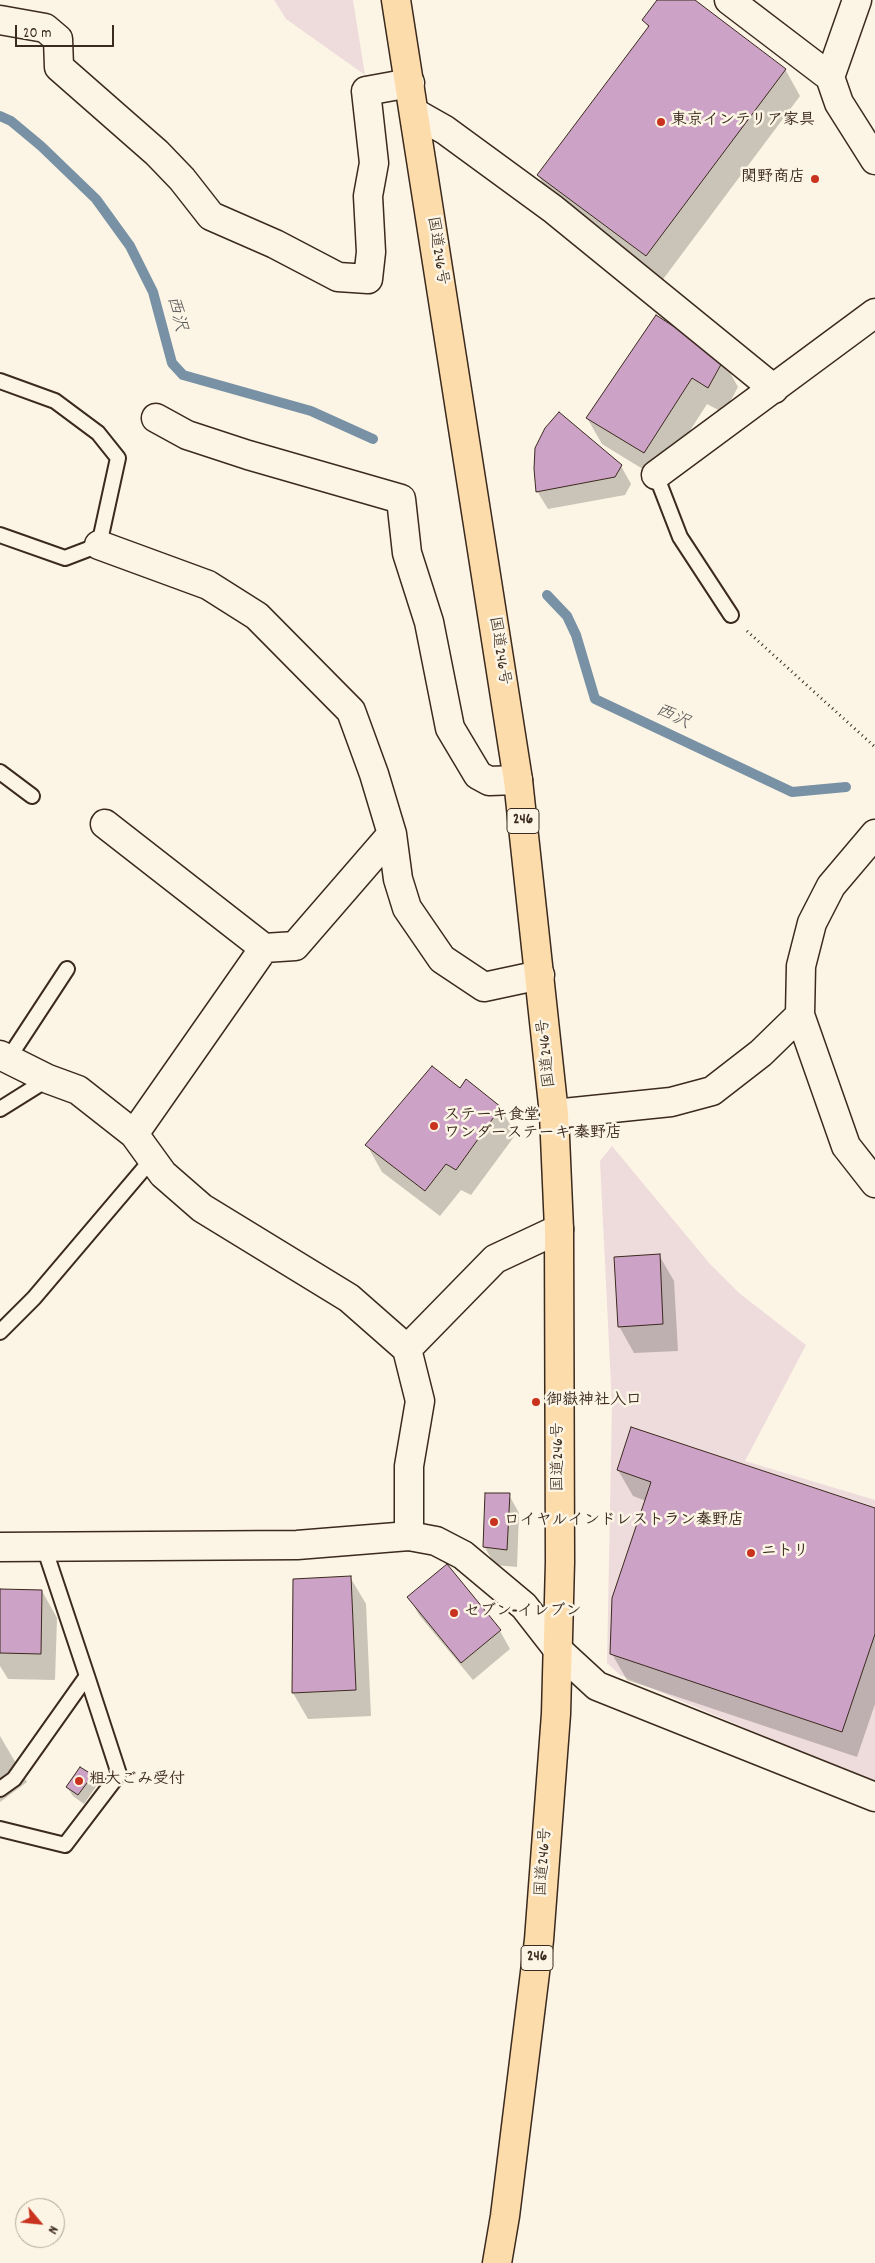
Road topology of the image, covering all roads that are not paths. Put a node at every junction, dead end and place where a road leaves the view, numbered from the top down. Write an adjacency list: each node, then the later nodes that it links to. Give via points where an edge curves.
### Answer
1 (396, 0): 6 (highway, 国道246号 / 246)
2 (729, 0): 5 (street)
3 (856, 0): 5 (street)
4 (0, 20): 6 (street, via 45,28 58,39 59,67 157,153 211,216 338,277 368,279 371,252 368,196 374,163 366,91)
5 (830, 77): 8 (street, via 839,103)
6 (410, 83): 7 (highway, 国道246号 / 246)
7 (415, 114): 11 (street, via 445,130 553,209); 18 (highway, 国道246号 / 246)
8 (875, 160)
9 (875, 313): 11 (street)
10 (0, 381): 15 (lane, via 55,401 98,433 118,458)
11 (774, 389): 13 (street)
12 (156, 418): 18 (street, via 187,435 401,499 407,552 429,622 450,728 478,775 489,780)
13 (656, 475): 16 (lane, via 680,537)
14 (0, 535): 15 (lane, via 65,558)
15 (99, 545): 21 (street, via 208,585 257,616 317,675 351,711)
16 (730, 615)
17 (0, 772): 19 (lane)
18 (518, 780): 25 (highway, 国道246号 / 246)
19 (32, 796)
20 (104, 824): 23 (street)
21 (392, 834): 23 (street, via 295,946); 25 (street, via 398,879 408,908 442,959 484,987)
22 (875, 834): 26 (street, via 831,886 812,923 802,966)
23 (264, 948): 31 (street)
24 (67, 969): 27 (lane)
25 (540, 975): 30 (highway, 国道246号 / 246)
26 (800, 1015): 30 (street, via 761,1053 712,1091 671,1102); 33 (street, via 846,1146)
27 (4, 1057): 28 (street)
28 (48, 1079): 29 (lane); 31 (street, via 78,1090)
29 (0, 1109)
30 (554, 1114): 34 (highway, 国道246号 / 246)
31 (134, 1134): 32 (street)
32 (152, 1159): 35 (lane, via 34,1298); 36 (street, via 163,1174 202,1208 349,1298)
33 (875, 1183)
34 (559, 1229): 36 (street, via 495,1259); 40 (highway, 国道246号 / 246)
35 (0, 1332)
36 (407, 1349): 37 (street, via 420,1400 409,1466)
37 (409, 1536): 38 (street, via 297,1544); 40 (street, via 436,1540 463,1555 524,1606)
38 (44, 1546): 39 (street); 41 (lane)
39 (0, 1547)
40 (559, 1651): 43 (street, via 597,1686); 45 (highway, 国道246号 / 246, via 539,1940)
41 (87, 1676): 42 (lane, via 14,1779); 44 (lane, via 119,1774 65,1845)
42 (0, 1789)
43 (875, 1797)
44 (0, 1829)
45 (497, 2263)

